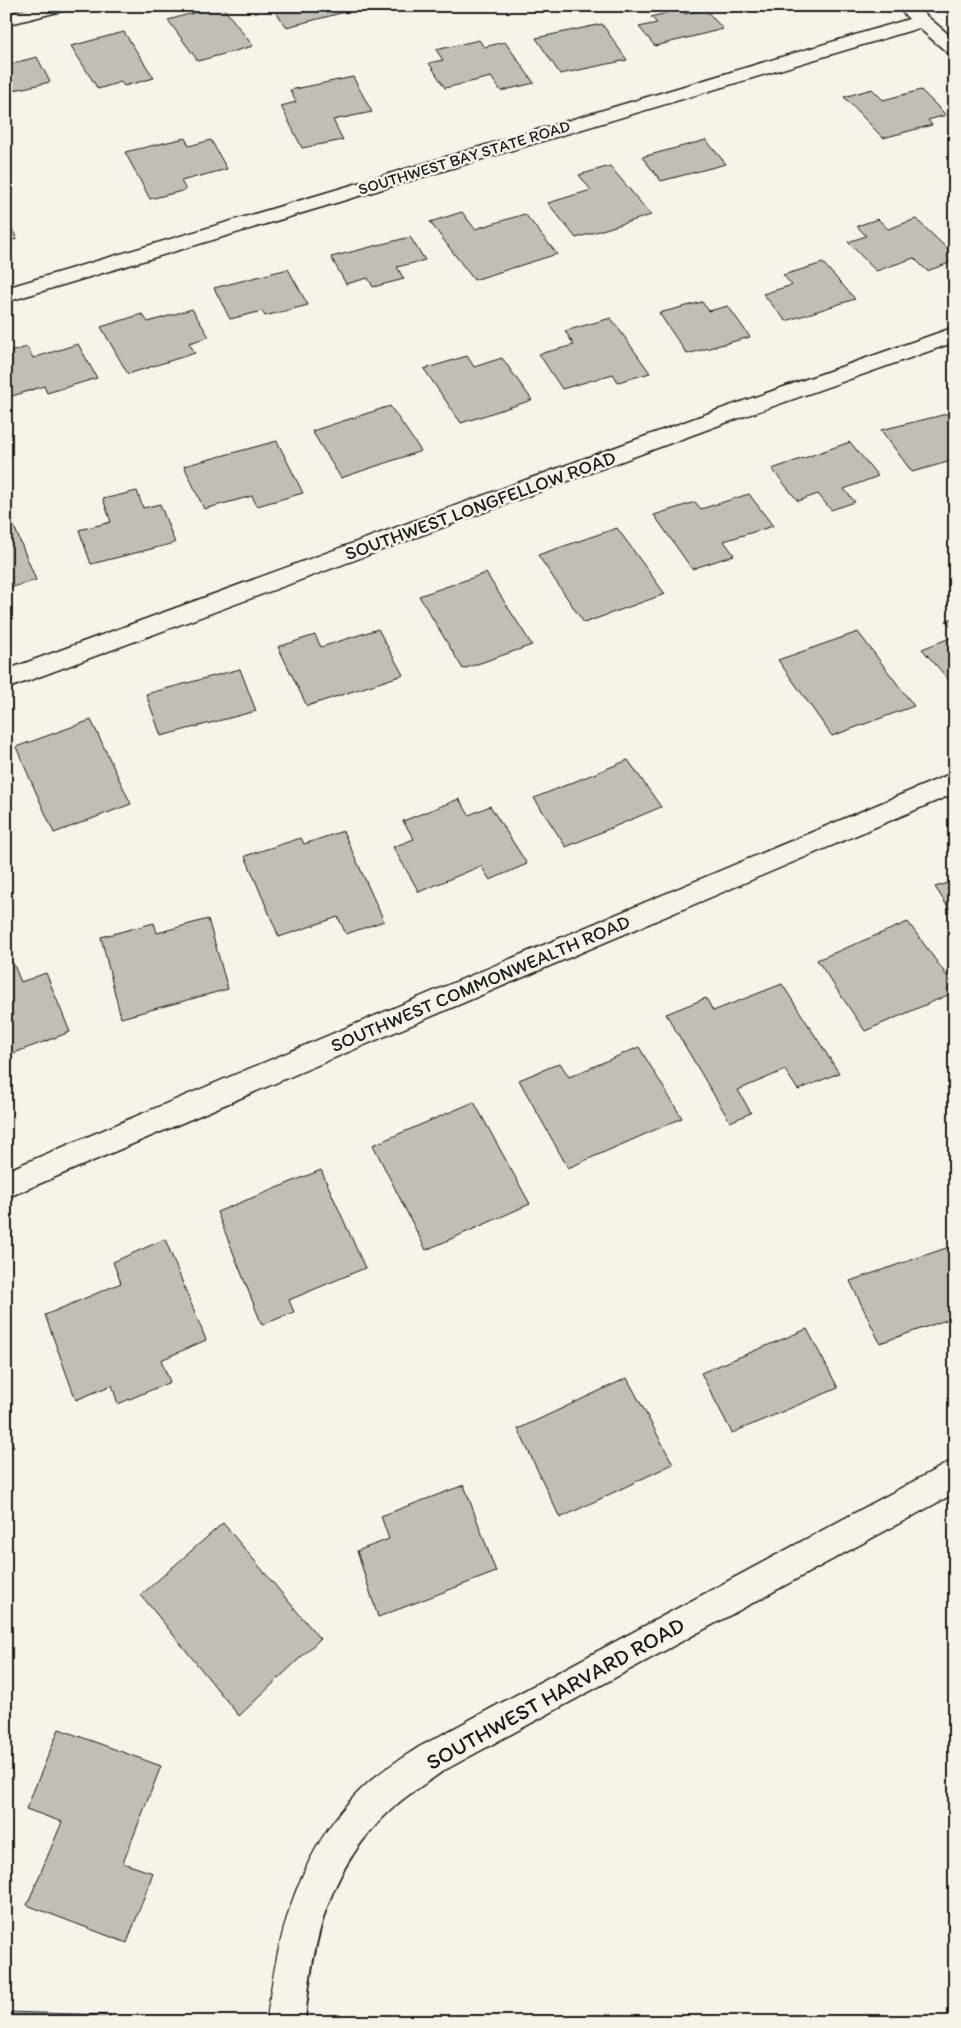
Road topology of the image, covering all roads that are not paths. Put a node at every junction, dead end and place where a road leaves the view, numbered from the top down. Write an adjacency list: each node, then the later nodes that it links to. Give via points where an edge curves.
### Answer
1 (60, 6): 3 (street)
2 (906, 6): 4 (street)
3 (6, 20)
4 (922, 21): 5 (street); 6 (street, SOUTHWEST BAY STATE ROAD)
5 (955, 50)
6 (6, 295)
7 (955, 334): 8 (street, SOUTHWEST LONGFELLOW ROAD, via 706,422)
8 (6, 680)
9 (955, 782): 10 (street, SOUTHWEST COMMONWEALTH ROAD)
10 (6, 1185)
11 (955, 1475): 12 (street, SOUTHWEST HARVARD ROAD, via 431,1759 377,1799 350,1829 319,1875 302,1918 290,1976)
12 (286, 2022)

